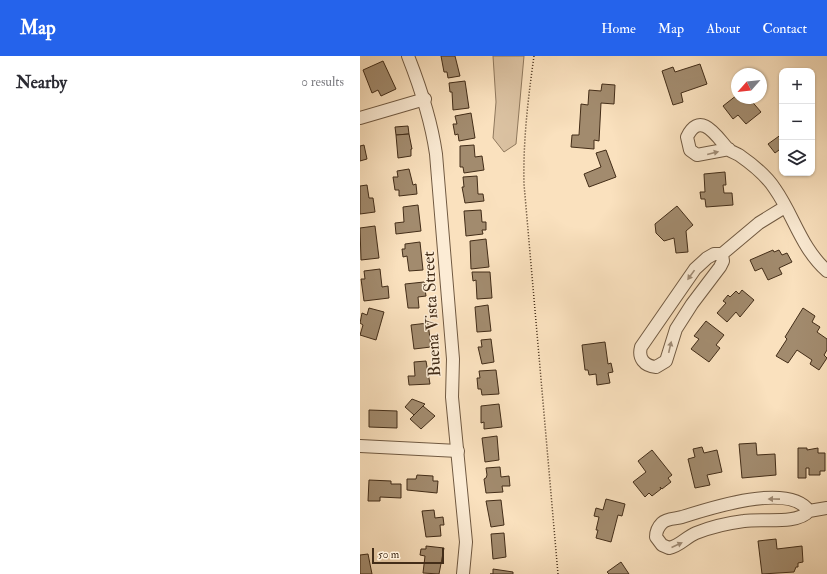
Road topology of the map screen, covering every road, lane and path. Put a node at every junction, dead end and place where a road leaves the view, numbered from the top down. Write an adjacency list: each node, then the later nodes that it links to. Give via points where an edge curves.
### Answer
1 (408, 56): 3 (street, Buena Vista Street)
2 (534, 56): 14 (path, via 526,109 524,184)
3 (425, 99): 4 (street); 10 (street, Buena Vista Street, via 436,154)
4 (360, 118)
5 (729, 150): 6 (street, via 766,178)
6 (785, 207): 7 (street, via 764,220); 8 (street, via 802,242)
7 (722, 254): 7 (street, one-way to 7, via 714,254 695,269 644,342 640,352 646,364 656,367 666,361 676,329 720,267)
8 (827, 271)
9 (360, 446): 10 (street)
10 (458, 451): 13 (street, Buena Vista Street, via 466,542)
11 (827, 508): 12 (street)
12 (809, 511): 12 (street, one-way to 12, via 802,503 783,499 729,503 666,521 658,528 656,537 662,545 669,548 694,534 726,524 759,519 798,518 805,516)
13 (463, 574)
14 (558, 574)

